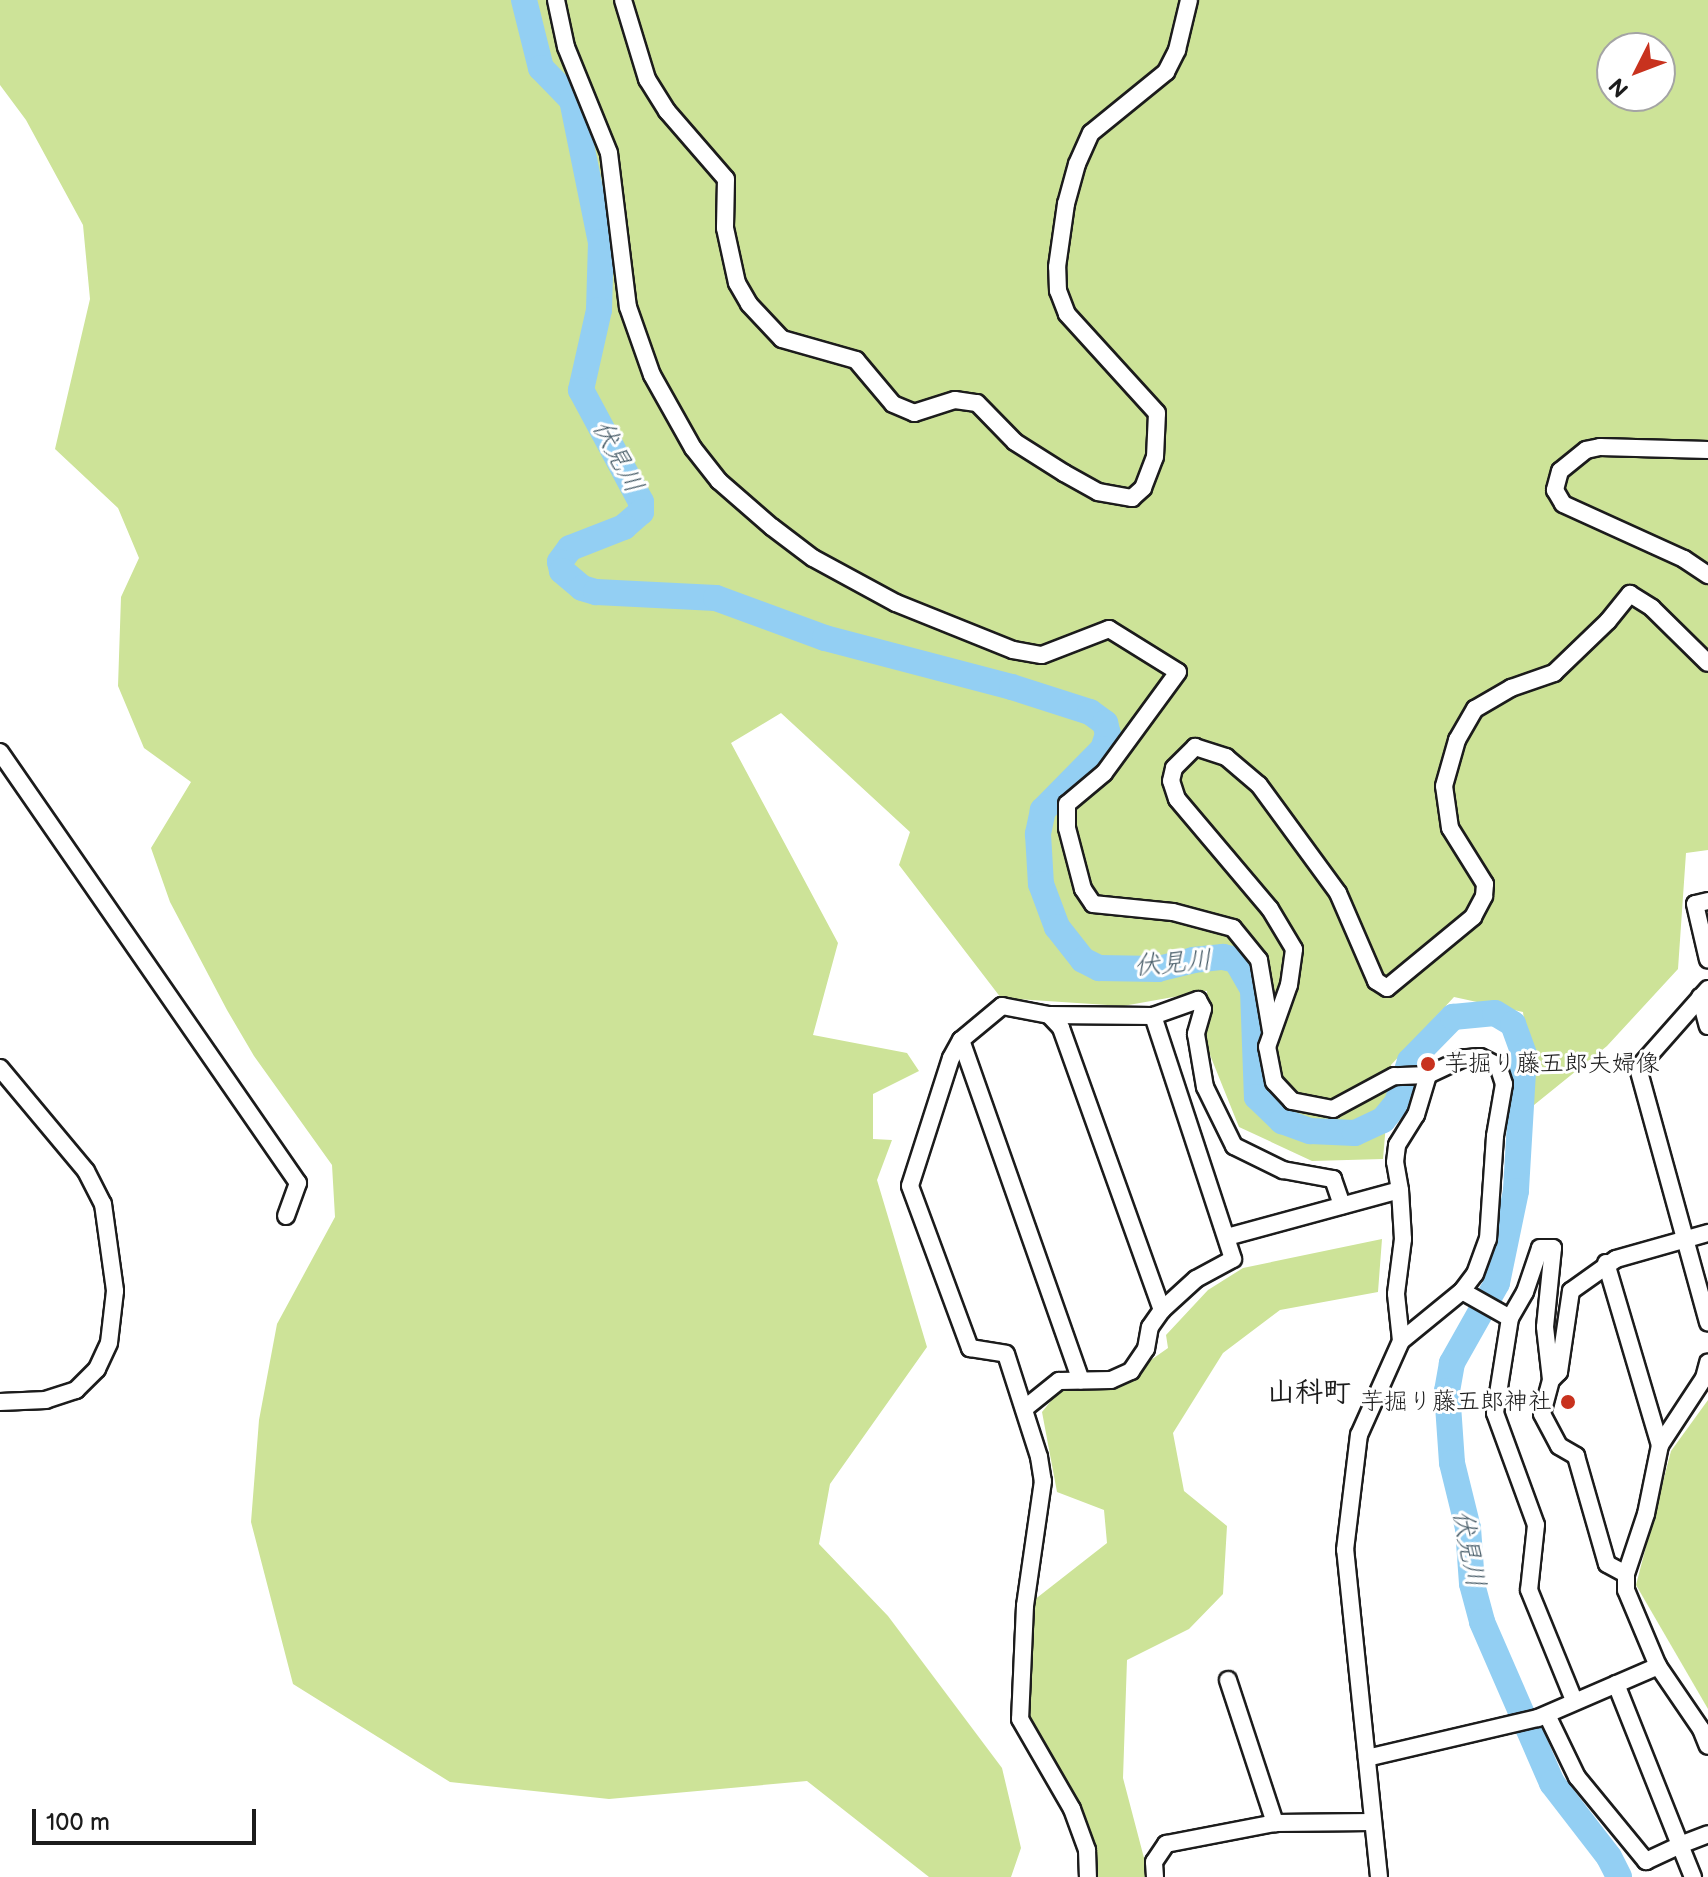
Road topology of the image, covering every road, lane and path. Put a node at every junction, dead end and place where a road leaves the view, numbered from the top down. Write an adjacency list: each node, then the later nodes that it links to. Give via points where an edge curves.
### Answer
1 (556, 0): 14 (street, via 566,47 609,153 628,307 652,375 693,448 719,481 772,527 813,558 896,603 1013,650 1042,655 1109,629 1178,672 1104,773 1067,804 1067,828 1083,889 1093,904 1173,912 1233,928 1259,960)
2 (623, 0): 3 (street, via 647,79 667,111 726,179 725,228 737,283 782,339 856,360 893,404 914,413 955,400 977,403 1015,442 1064,473 1098,492 1132,498 1143,488 1155,457 1157,413 1067,314 1058,291 1057,267 1066,204 1091,133 1166,72)
3 (1189, 0)
4 (1708, 450): 5 (street, via 1586,450 1560,471 1555,490 1563,504)
5 (1708, 575)
6 (1708, 663): 14 (street, via 1652,608 1630,594 1554,673 1511,688 1475,709 1457,740 1444,786 1450,828 1485,884 1484,896 1473,917 1387,988 1376,981 1338,893 1259,785 1218,754 1195,747 1182,757 1171,781 1177,799 1270,909 1294,949 1289,985)
7 (0, 752): 20 (street, via 298,1183)
8 (1708, 901): 9 (street, via 1695,904)
9 (1708, 960)
10 (1704, 993): 13 (street); 23 (street, via 1638,1068)
11 (1049, 1015): 12 (street); 15 (street, via 1002,1006); 26 (street, via 1061,1028)
12 (1153, 1016): 19 (street, via 1198,1000 1203,1009 1196,1034 1205,1087 1234,1146 1283,1170 1333,1179); 22 (street)
13 (1708, 1026)
14 (1271, 1031): 17 (street, via 1268,1064 1274,1082 1292,1101 1333,1109 1394,1076)
15 (961, 1040): 32 (street); 34 (street, via 910,1186 970,1348 1006,1354)
16 (0, 1068): 33 (street, via 92,1182 103,1204 115,1291 109,1343 97,1369 76,1390 46,1400)
17 (1424, 1076): 18 (street, via 1416,1115 1397,1145); 25 (street, via 1464,1058 1480,1057 1498,1066 1504,1084 1488,1239)
18 (1400, 1190): 19 (street); 29 (street, via 1403,1239 1396,1294)
19 (1342, 1205): 22 (street)
20 (286, 1216)
21 (1708, 1233): 23 (street)
22 (1227, 1237): 26 (street, via 1233,1259 1196,1279)
23 (1685, 1239): 24 (street); 28 (street)
24 (1606, 1263): 31 (street, via 1571,1291 1559,1372); 35 (street)
25 (1465, 1294): 27 (street); 29 (street)
26 (1162, 1310): 32 (street, via 1131,1371 1111,1380)
27 (1505, 1316): 31 (street, via 1525,1292 1540,1248 1553,1248 1545,1327); 40 (street, via 1495,1413 1536,1525 1529,1590)
28 (1708, 1323)
29 (1401, 1341): 43 (street, via 1359,1435 1345,1550)
30 (1708, 1363): 35 (street, via 1704,1378)
31 (1551, 1380): 36 (street, via 1542,1414 1559,1446 1576,1456 1607,1564)
32 (1081, 1381): 34 (street, via 1059,1381)
33 (0, 1402)
34 (1024, 1409): 48 (street, via 1043,1481 1025,1606 1020,1719 1072,1809 1087,1850)
35 (1660, 1445): 36 (street, via 1646,1514)
36 (1626, 1574): 37 (street, via 1626,1590)
37 (1658, 1666): 39 (street); 42 (street)
38 (1228, 1680): 45 (street)
39 (1616, 1684): 40 (street); 47 (street)
40 (1574, 1700): 41 (street)
41 (1542, 1716): 43 (street); 47 (street, via 1577,1777 1646,1861)
42 (1708, 1746)
43 (1367, 1758): 44 (street)
44 (1372, 1822): 45 (street); 50 (street)
45 (1275, 1823): 49 (street, via 1166,1844 1154,1862)
46 (1708, 1834): 47 (street)
47 (1680, 1845): 51 (street)
48 (1088, 1877)
49 (1155, 1877)
50 (1379, 1877)
51 (1693, 1877)

